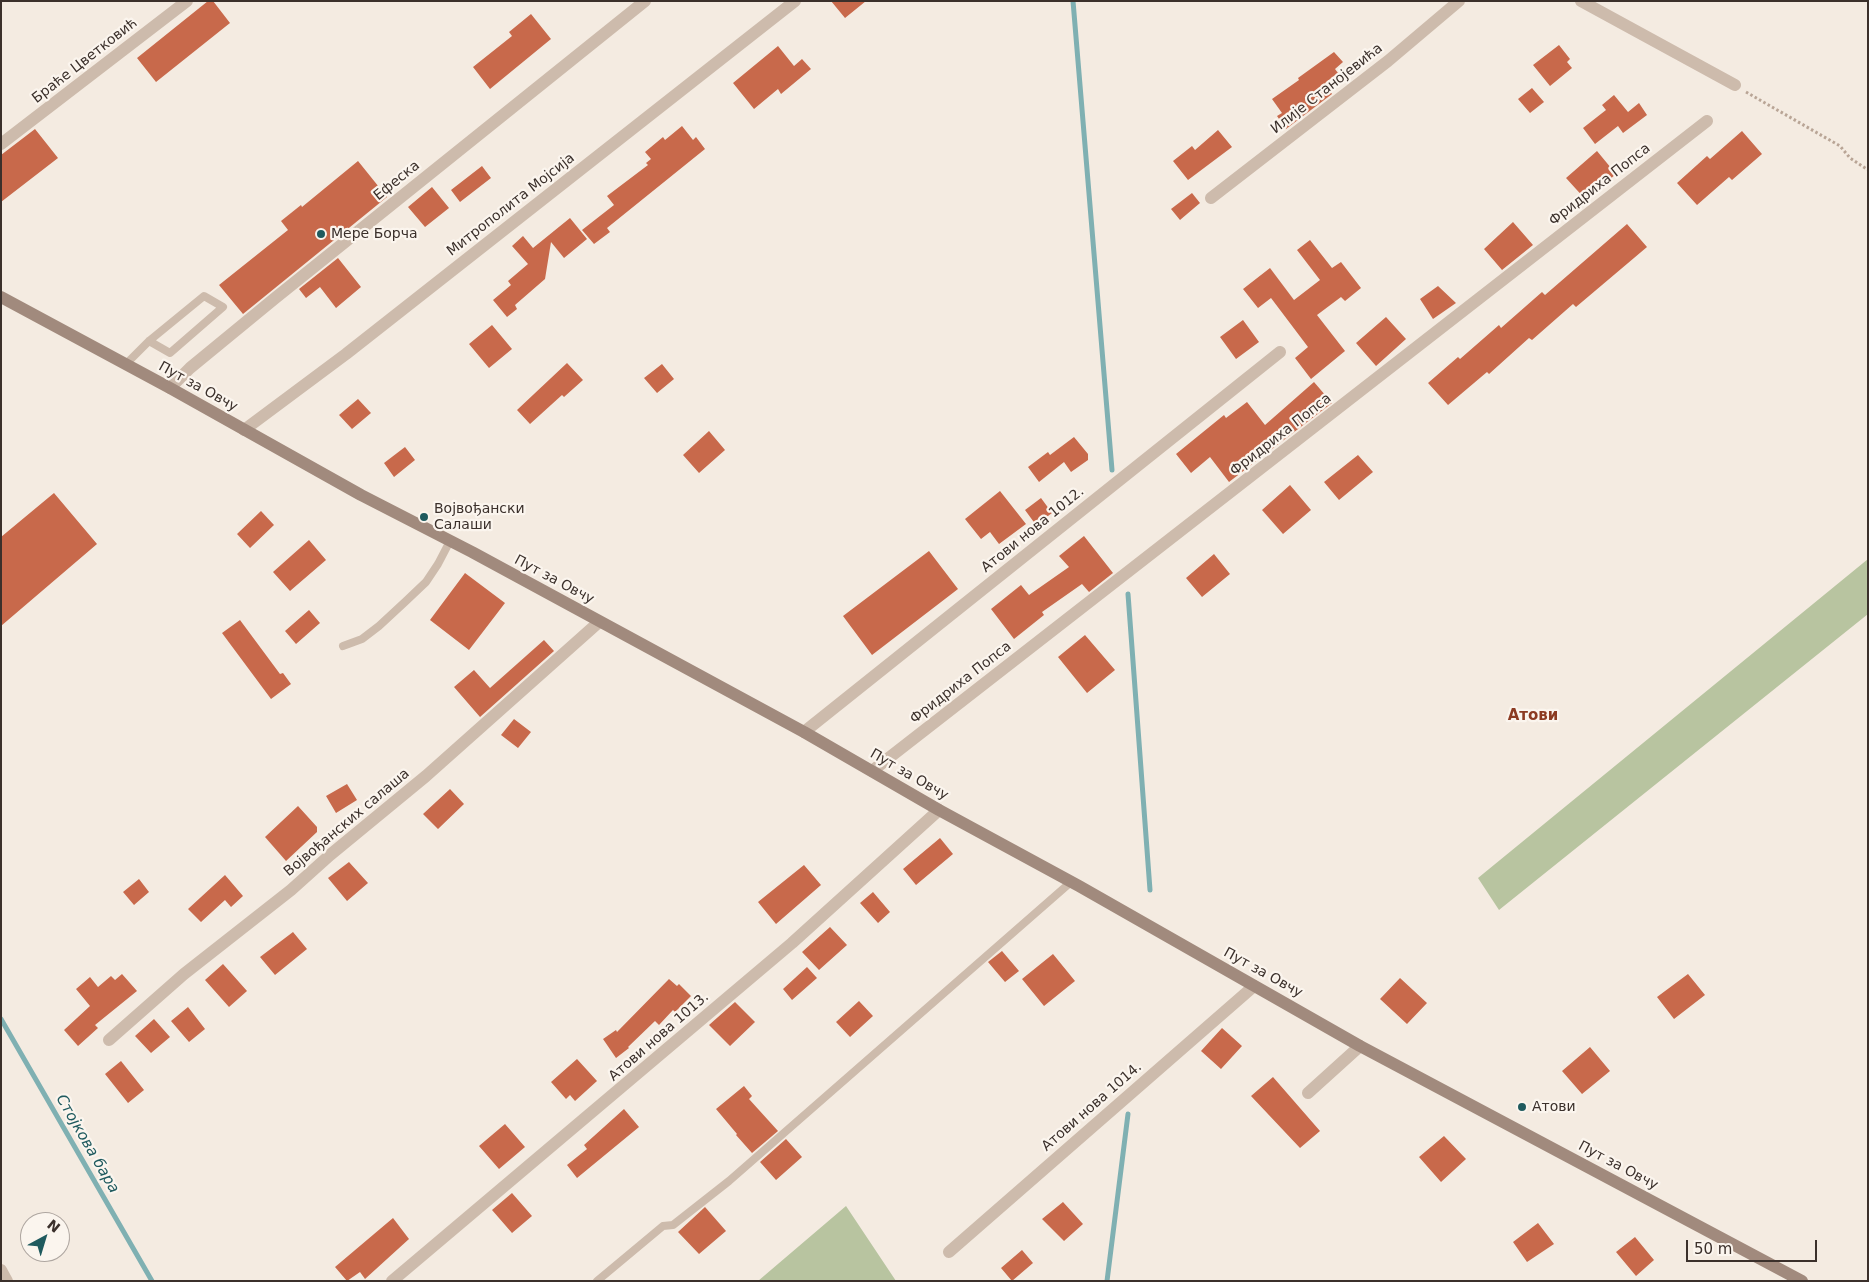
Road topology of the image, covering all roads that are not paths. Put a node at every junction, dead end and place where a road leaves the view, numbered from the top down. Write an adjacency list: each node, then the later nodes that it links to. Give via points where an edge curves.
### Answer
1 (187, 1): 8 (street, Браће Цветковић)
2 (645, 1): 14 (street, Ефеска, via 274,299)
3 (795, 1): 15 (street, Митрополита Мојсија, via 346,354)
4 (1459, 1): 9 (street, Илије Станојевића, via 1380,67)
5 (1582, 1): 6 (street)
6 (1735, 86)
7 (1707, 121): 20 (street, Фридриха Попса)
8 (1, 144)
9 (1210, 198)
10 (1, 297): 13 (street, Пут за Овчу)
11 (149, 340): 11 (lane, via 204,296 223,307 170,352); 13 (lane)
12 (1280, 352): 19 (street, Атови нова 1012.)
13 (126, 364): 14 (street, Пут за Овчу)
14 (170, 388): 15 (street, Пут за Овчу)
15 (244, 430): 16 (street, Пут за Овчу)
16 (450, 541): 17 (street, Пут за Овчу); 18 (lane, via 426,582 380,626 362,639)
17 (599, 622): 19 (street, Пут за Овчу); 24 (street, Војвођанских салаша, via 426,776 291,890 184,974)
18 (343, 646)
19 (804, 732): 20 (street, Пут за Овчу)
20 (872, 771): 21 (street, Пут за Овчу)
21 (939, 810): 22 (street, Пут за Овчу); 30 (street, Атови нова 1013., via 792,943)
22 (1071, 882): 23 (street, Пут за Овчу); 31 (lane, via 729,1181 673,1225 663,1226)
23 (1254, 986): 25 (street, Пут за Овчу); 27 (street, Атови нова 1014.)
24 (109, 1040)
25 (1360, 1046): 26 (street); 32 (street, Пут за Овчу)
26 (1308, 1093)
27 (950, 1252)
28 (1, 1270): 29 (street)
29 (7, 1281)
30 (392, 1281)
31 (597, 1281)
32 (1802, 1281)

